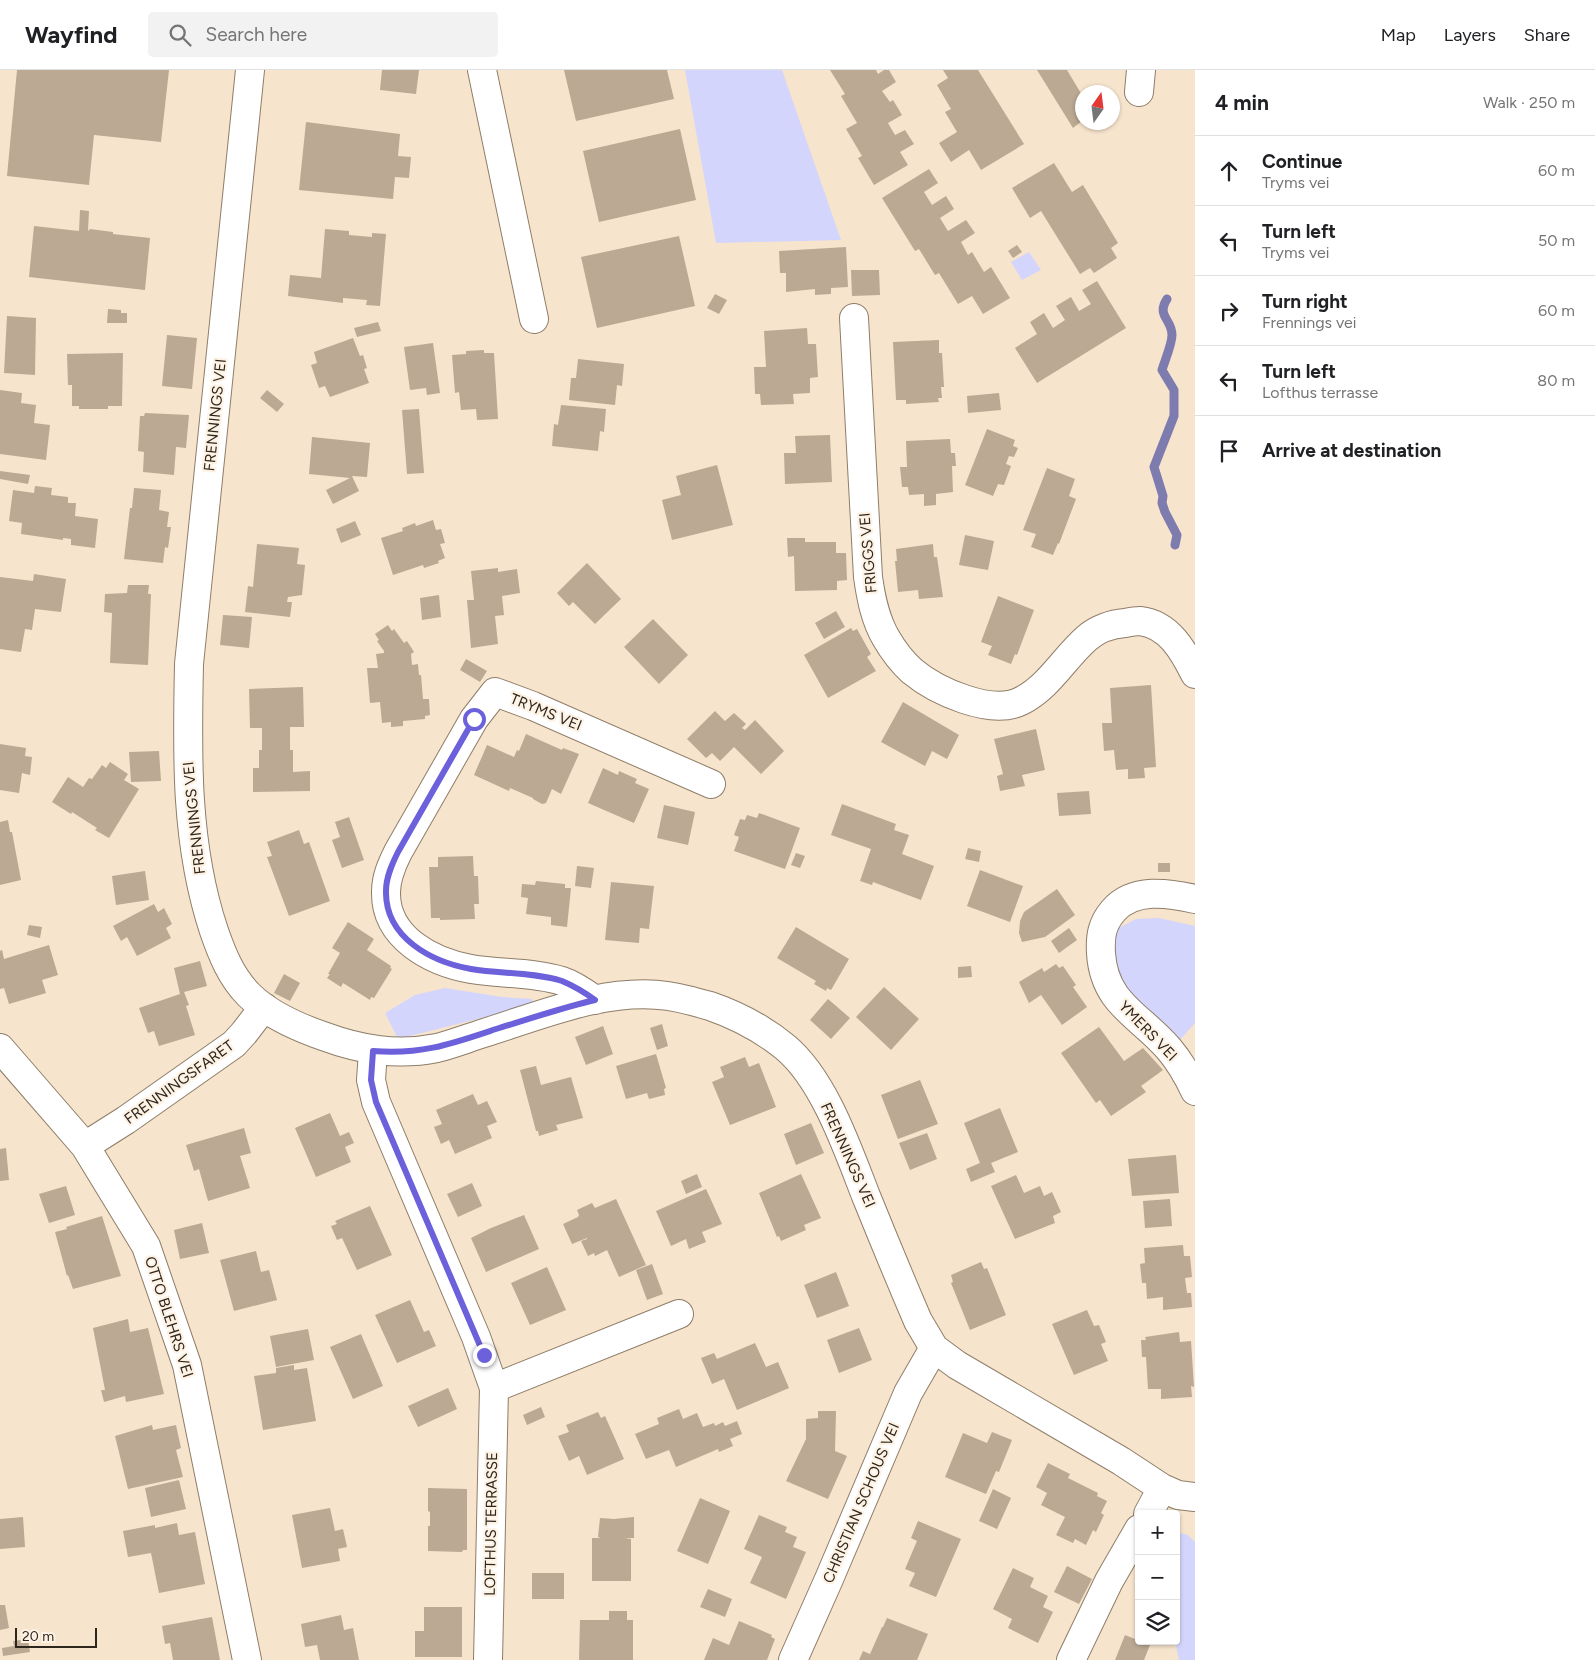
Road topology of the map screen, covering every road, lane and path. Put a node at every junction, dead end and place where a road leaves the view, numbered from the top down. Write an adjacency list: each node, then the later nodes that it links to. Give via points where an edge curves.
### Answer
1 (250, 70): 9 (street, FRENNINGS VEI, via 190,664 188,760 195,850 210,918 228,967 249,996)
2 (482, 70): 4 (street)
3 (854, 318): 5 (street, FRIGGS VEI, via 868,577 872,604 886,638 898,656 913,671 940,688 986,706 1007,705 1020,702 1034,693 1102,628 1140,621 1158,626 1176,642)
4 (534, 319)
5 (1195, 674)
6 (710, 784): 8 (street, TRYMS VEI, via 495,692 474,719 398,852 386,891 388,909 394,927 408,941 444,962 562,981)
7 (1195, 899): 12 (street, YMERS VEI, via 1156,893 1134,896 1118,905 1107,918 1100,937 1109,987 1168,1048)
8 (595, 1000): 11 (street, FRENNINGS VEI, via 440,1047 397,1053); 15 (street, FRENNINGS VEI, via 621,995 648,995 695,1002 748,1023 787,1048 803,1066 830,1108 918,1321)
9 (264, 1007): 11 (street, FRENNINGS VEI, via 285,1021 313,1033); 13 (street, FRENNINGSFARET, via 234,1044)
10 (0, 1048): 13 (street, OTTO BLEHRS VEI)
11 (373, 1051): 16 (street, LOFTHUS TERRASSE, via 371,1080 376,1102 476,1337)
12 (1195, 1091)
13 (85, 1146): 20 (street, OTTO BLEHRS VEI, via 146,1246 187,1365)
14 (679, 1314): 16 (street)
15 (934, 1348): 17 (street, FRENNINGS VEI, via 957,1365); 22 (street, CHRISTIAN SCHOUS VEI, via 908,1393)
16 (494, 1388): 21 (street, LOFTHUS TERRASSE)
17 (1178, 1493): 18 (street)
18 (1154, 1510)
19 (1135, 1536): 23 (street, via 1108,1582)
20 (247, 1660)
21 (488, 1660)
22 (793, 1660)
23 (1072, 1660)

